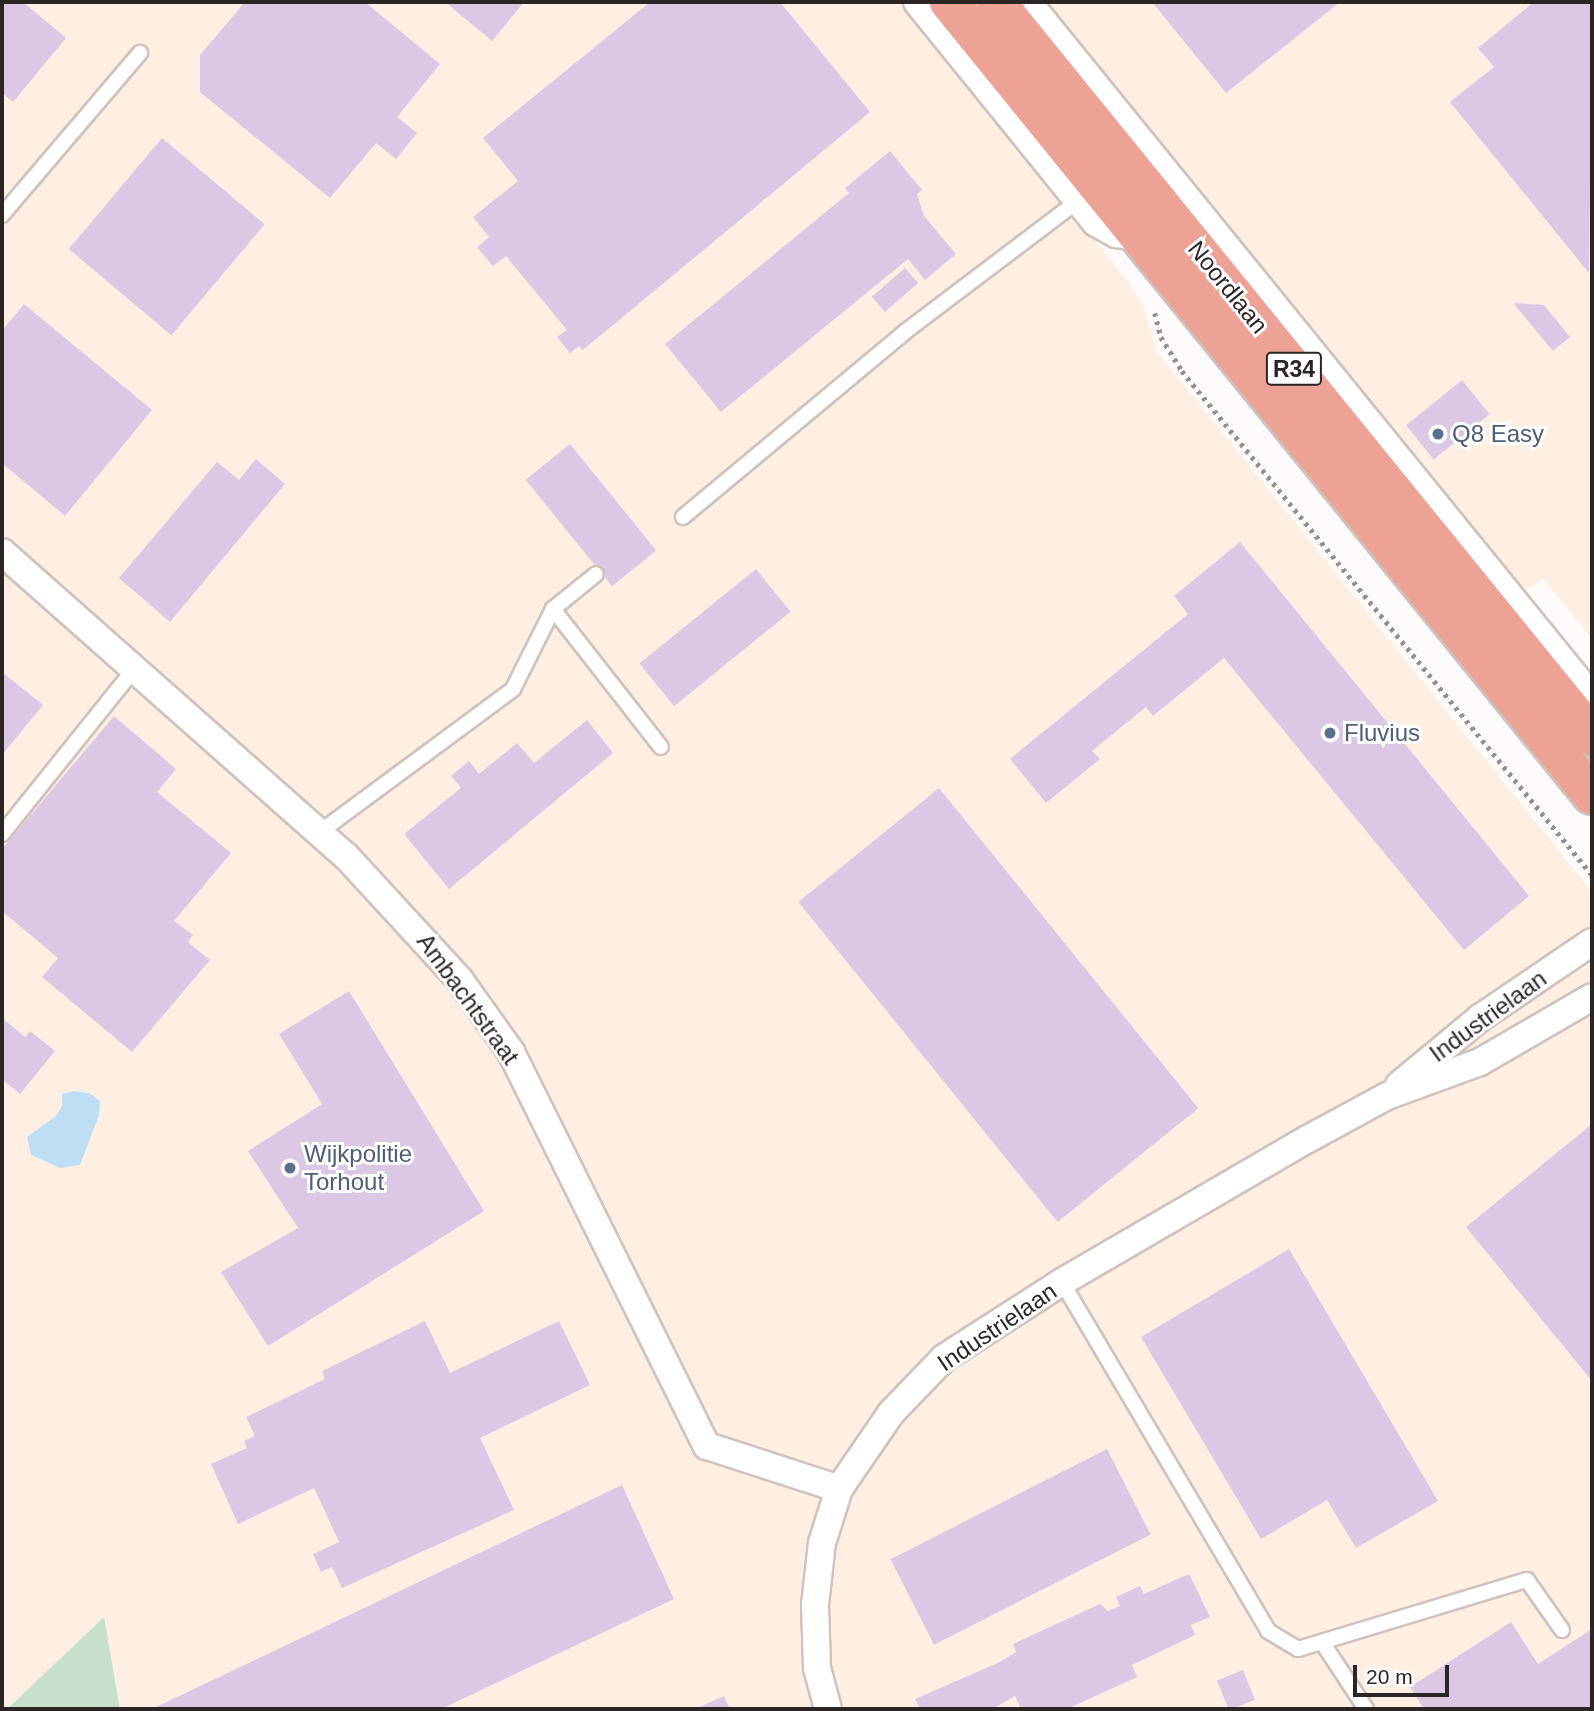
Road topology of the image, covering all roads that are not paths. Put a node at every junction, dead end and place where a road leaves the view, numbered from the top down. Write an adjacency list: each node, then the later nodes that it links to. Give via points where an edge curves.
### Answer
1 (917, 2): 6 (street)
2 (949, 2): 8 (main road, Noordlaan / R34)
3 (996, 2): 15 (main road, Noordlaan / R34)
4 (1028, 2): 14 (street, Noordlaan)
5 (139, 52): 7 (lane)
6 (1078, 201): 8 (street, via 1096,223 1116,234); 9 (lane, via 906,331)
7 (2, 215)
8 (1140, 238): 17 (main road, Noordlaan / R34)
9 (683, 517)
10 (2, 552): 13 (street, Ambachtstraat)
11 (596, 574): 12 (lane)
12 (553, 609): 16 (lane); 18 (lane, via 513,689)
13 (134, 669): 18 (street, Ambachtstraat); 19 (lane)
14 (1592, 697)
15 (1592, 736)
16 (661, 747)
17 (1592, 795)
18 (320, 832): 24 (street, Ambachtstraat, via 409,920 511,1052 707,1446)
19 (2, 834)
20 (1592, 942): 22 (street, Industrielaan, via 1480,1018)
21 (1592, 998): 22 (street, Industrielaan, via 1480,1062)
22 (1387, 1096): 23 (street, Industrielaan)
23 (1062, 1282): 24 (street, Industrielaan, via 944,1358 891,1412); 26 (lane, via 1268,1631 1298,1649)
24 (839, 1489): 27 (street, Industrielaan, via 822,1542 815,1605 817,1668)
25 (1562, 1630): 26 (lane, via 1527,1580)
26 (1322, 1642): 28 (lane)
27 (828, 1709)
28 (1366, 1709)

